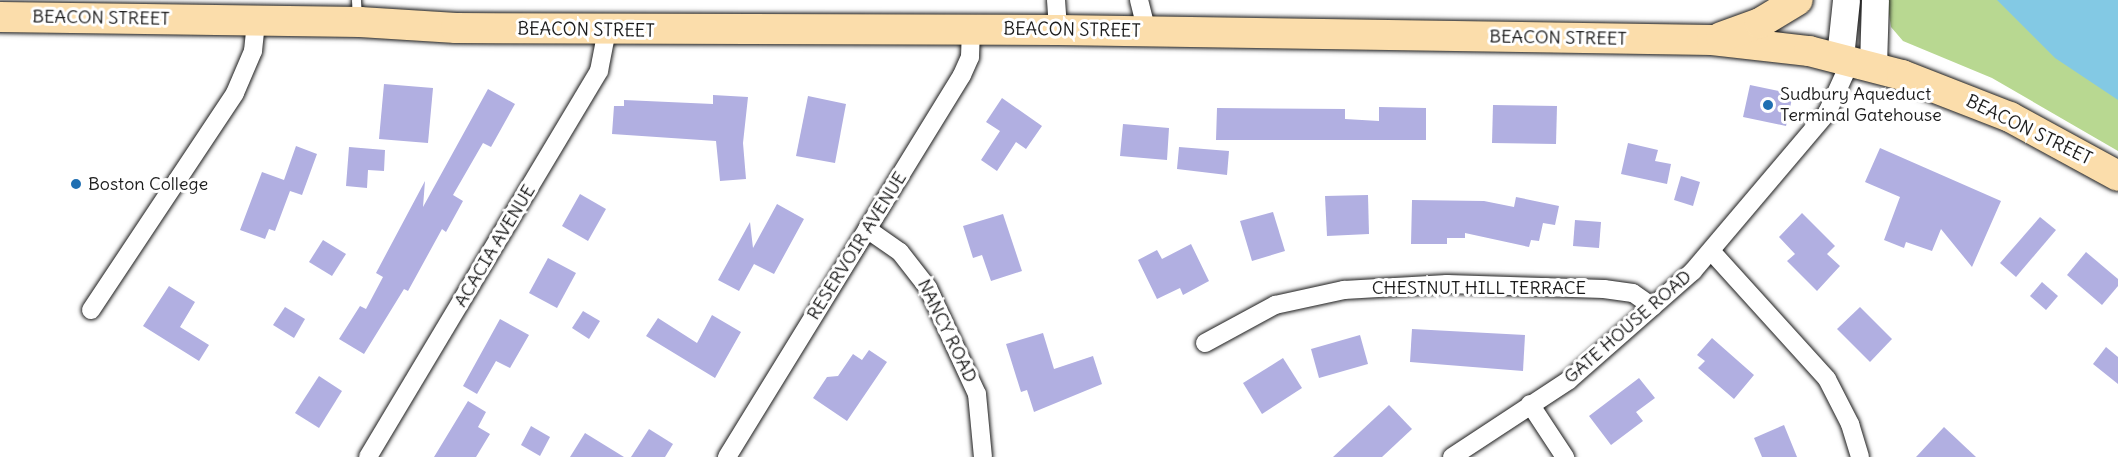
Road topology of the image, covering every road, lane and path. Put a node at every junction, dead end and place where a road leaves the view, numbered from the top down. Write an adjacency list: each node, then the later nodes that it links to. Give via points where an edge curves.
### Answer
1 (1056, 0): 11 (street)
2 (1139, 0): 12 (street)
3 (1798, 0): 13 (main road, via 1760,23)
4 (1846, 0): 14 (main road)
5 (1875, 0): 14 (main road)
6 (357, 11): 8 (main road, BEACON STREET); 9 (main road, BEACON STREET)
7 (0, 17): 8 (main road, BEACON STREET)
8 (256, 21): 19 (street, via 253,51 235,93)
9 (607, 30): 10 (main road, BEACON STREET); 22 (street, ACACIA AVENUE, via 599,71)
10 (971, 30): 11 (main road, BEACON STREET); 16 (street, RESERVOIR AVENUE, via 970,57 962,75)
11 (1058, 30): 12 (main road, BEACON STREET)
12 (1147, 31): 13 (main road, BEACON STREET)
13 (1712, 40): 14 (main road, BEACON STREET)
14 (1854, 61): 15 (main road, BEACON STREET, via 2010,117); 17 (street, GATE HOUSE ROAD, via 1827,113 1756,192)
15 (2118, 176)
16 (867, 229): 23 (street, RESERVOIR AVENUE); 24 (street, NANCY ROAD, via 900,252 928,288 977,394)
17 (1712, 252): 18 (street, GATE HOUSE ROAD); 27 (street, via 1827,379 1850,424)
18 (1653, 307): 20 (street, CHESTNUT HILL TERRACE, via 1633,293 1604,288 1447,285 1344,290 1275,305); 21 (street, GATE HOUSE ROAD, via 1569,380)
19 (91, 310)
20 (1205, 343)
21 (1530, 404): 25 (street, GATE HOUSE ROAD); 26 (street)
22 (369, 457)
23 (727, 457)
24 (983, 457)
25 (1452, 457)
26 (1566, 457)
27 (1860, 457)

